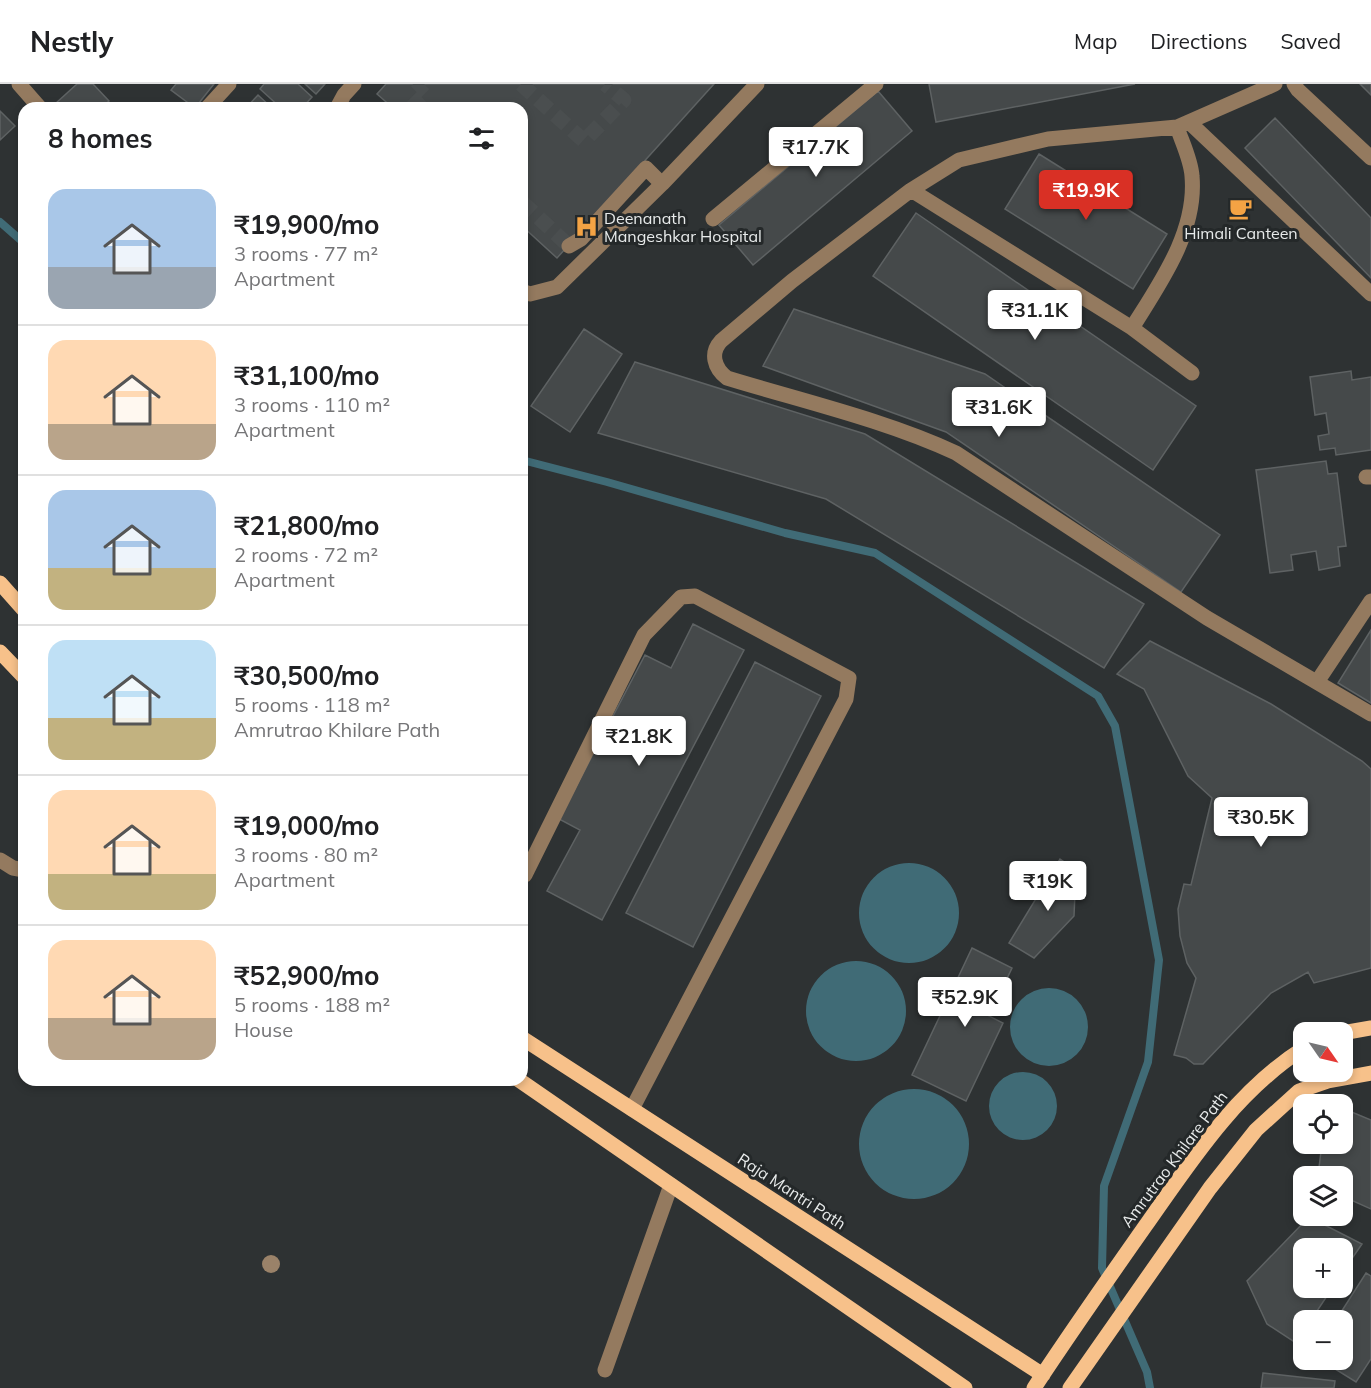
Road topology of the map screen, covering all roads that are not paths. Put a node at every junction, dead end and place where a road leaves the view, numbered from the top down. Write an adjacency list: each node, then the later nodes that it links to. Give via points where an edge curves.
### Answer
1 (19, 84): 9 (street)
2 (229, 84): 10 (street)
3 (354, 84): 11 (street)
4 (876, 84): 16 (street)
5 (1275, 84): 8 (street)
6 (1294, 84): 13 (street)
7 (749, 87): 14 (street)
8 (1245, 91): 12 (street)
9 (35, 102)
10 (212, 102)
11 (341, 102)
12 (1184, 125): 15 (street, via 1048,139 1001,149 959,160); 19 (street); 20 (street, via 1192,175 1191,206 1170,265)
13 (1371, 158)
14 (662, 184): 17 (street, via 646,168 581,239); 18 (street, via 557,287)
15 (911, 189): 20 (street); 27 (street, via 721,341 714,359 722,374 956,453 1207,618)
16 (713, 219)
17 (569, 246)
18 (528, 293)
19 (1371, 294)
20 (1132, 328): 21 (street)
21 (1192, 373)
22 (0, 583): 24 (main road)
23 (1371, 601): 27 (street)
24 (18, 603)
25 (0, 652): 26 (main road)
26 (18, 672)
27 (1317, 682): 28 (street)
28 (1371, 714)
29 (0, 860): 30 (street)
30 (18, 869)
31 (528, 869): 38 (street, via 645,635 681,597 695,596 849,678 846,699)
32 (1371, 1028): 33 (main road)
33 (1353, 1031)
34 (528, 1042): 38 (main road, Raja Mantri Path)
35 (1293, 1055): 41 (main road, Amrutrao Khilare Path, via 1278,1064 1233,1109 1185,1169)
36 (1371, 1073): 44 (main road, via 1299,1091 1256,1130 1210,1188)
37 (528, 1086): 39 (main road)
38 (632, 1109): 41 (main road, Raja Mantri Path)
39 (671, 1185): 40 (street); 42 (main road)
40 (605, 1370)
41 (1043, 1375): 43 (main road, Amrutrao Khilare Path)
42 (965, 1388)
43 (1034, 1388)
44 (1070, 1388)

